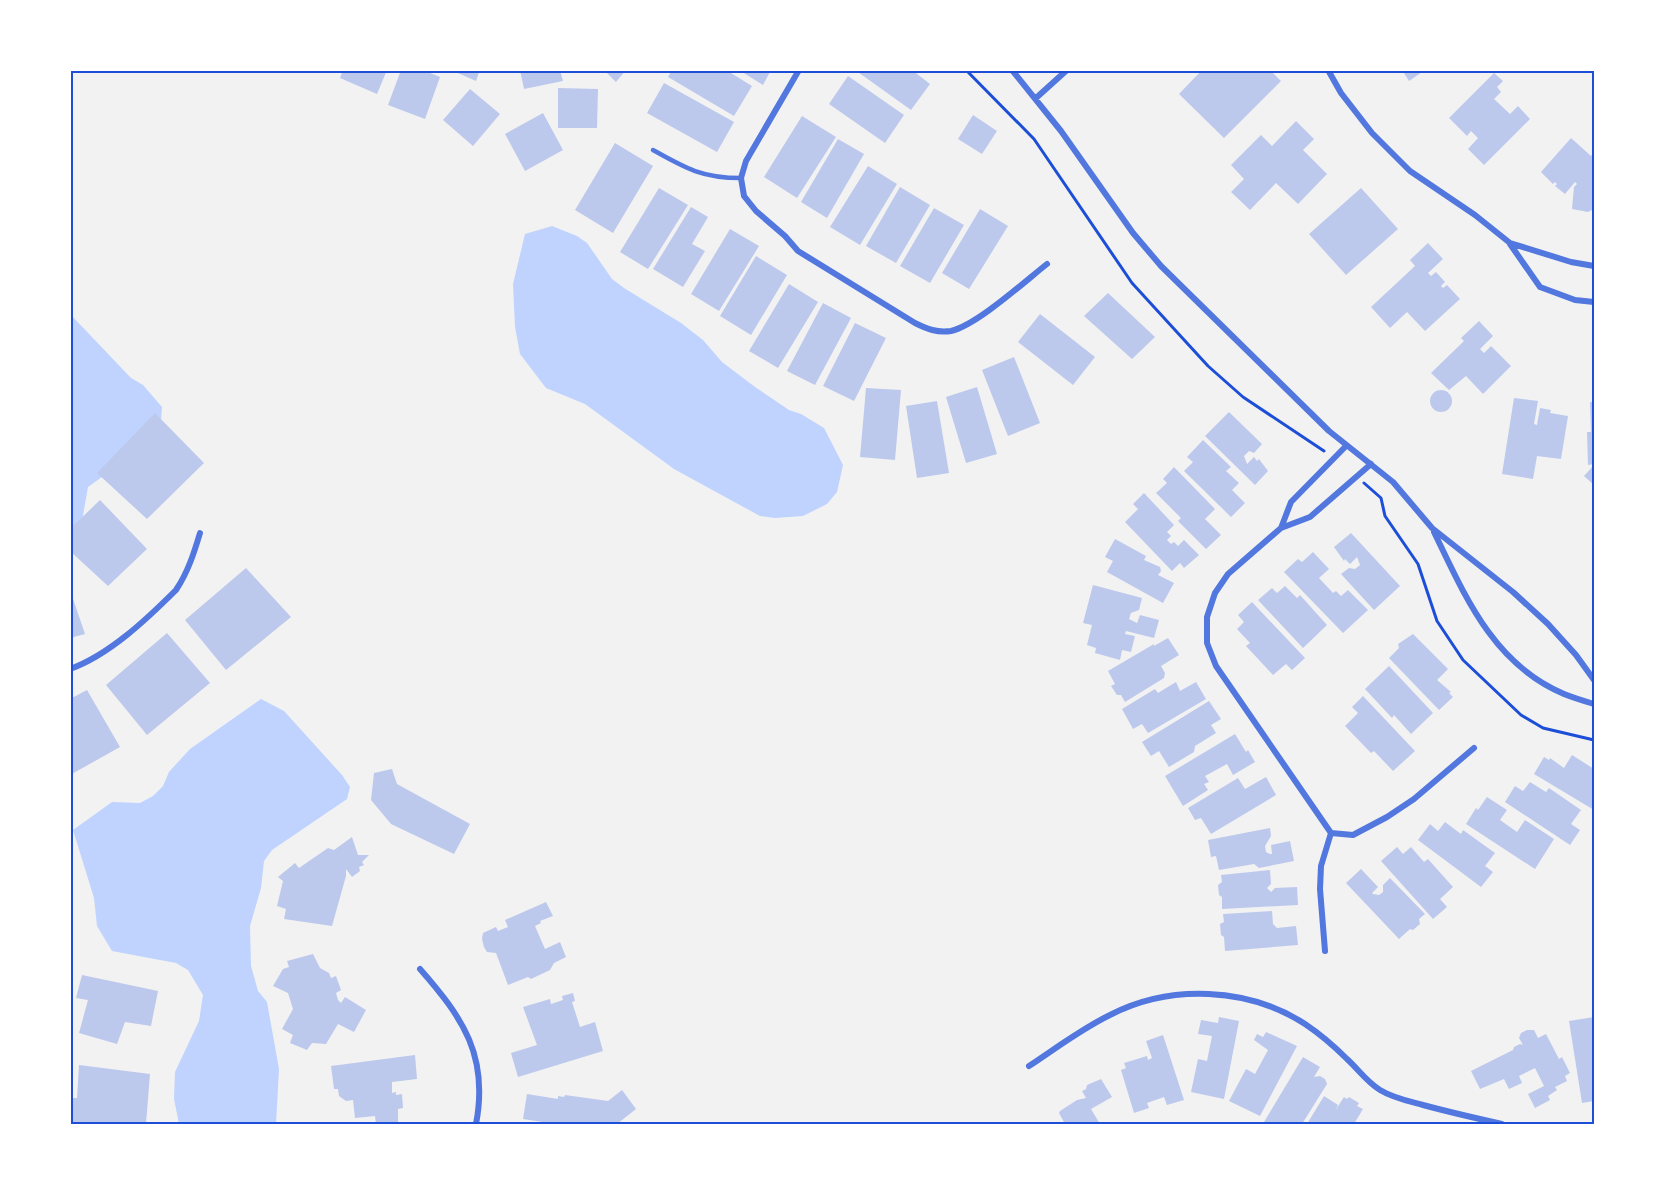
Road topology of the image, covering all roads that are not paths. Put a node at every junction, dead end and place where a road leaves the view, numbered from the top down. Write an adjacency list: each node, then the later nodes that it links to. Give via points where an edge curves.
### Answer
1 (799, 70): 7 (street, via 746,161)
2 (1012, 70): 5 (street)
3 (1068, 70): 5 (street)
4 (1328, 70): 8 (street, via 1355,112 1390,153)
5 (1036, 98): 12 (street, via 1119,215 1161,266)
6 (653, 150): 7 (lane, via 688,170)
7 (741, 178): 9 (street, via 744,196 798,251 928,330 950,331 975,320)
8 (1510, 243): 10 (street); 11 (street, via 1540,286)
9 (1047, 264)
10 (1594, 266)
11 (1594, 303)
12 (1346, 446): 13 (street); 14 (street, via 1291,502)
13 (1371, 464): 14 (street, via 1311,517); 15 (street, via 1408,498)
14 (1281, 528): 21 (street, via 1228,574 1215,593 1207,617 1207,642 1216,666)
15 (1432, 528): 18 (street, via 1514,592 1548,624); 19 (street, via 1469,604 1499,646 1540,681)
16 (200, 533): 17 (street, via 190,565 176,590 102,654)
17 (70, 669)
18 (1594, 680)
19 (1594, 704)
20 (1474, 748): 21 (street, via 1387,817 1353,835)
21 (1331, 833): 22 (street, via 1321,866)
22 (1325, 951)
23 (420, 969): 25 (street, via 455,1011 472,1047 480,1089)
24 (1029, 1066): 26 (street, via 1090,1026 1131,1005 1179,994 1230,995 1263,1004 1303,1023 1380,1090 1400,1099)
25 (476, 1125)
26 (1502, 1125)

